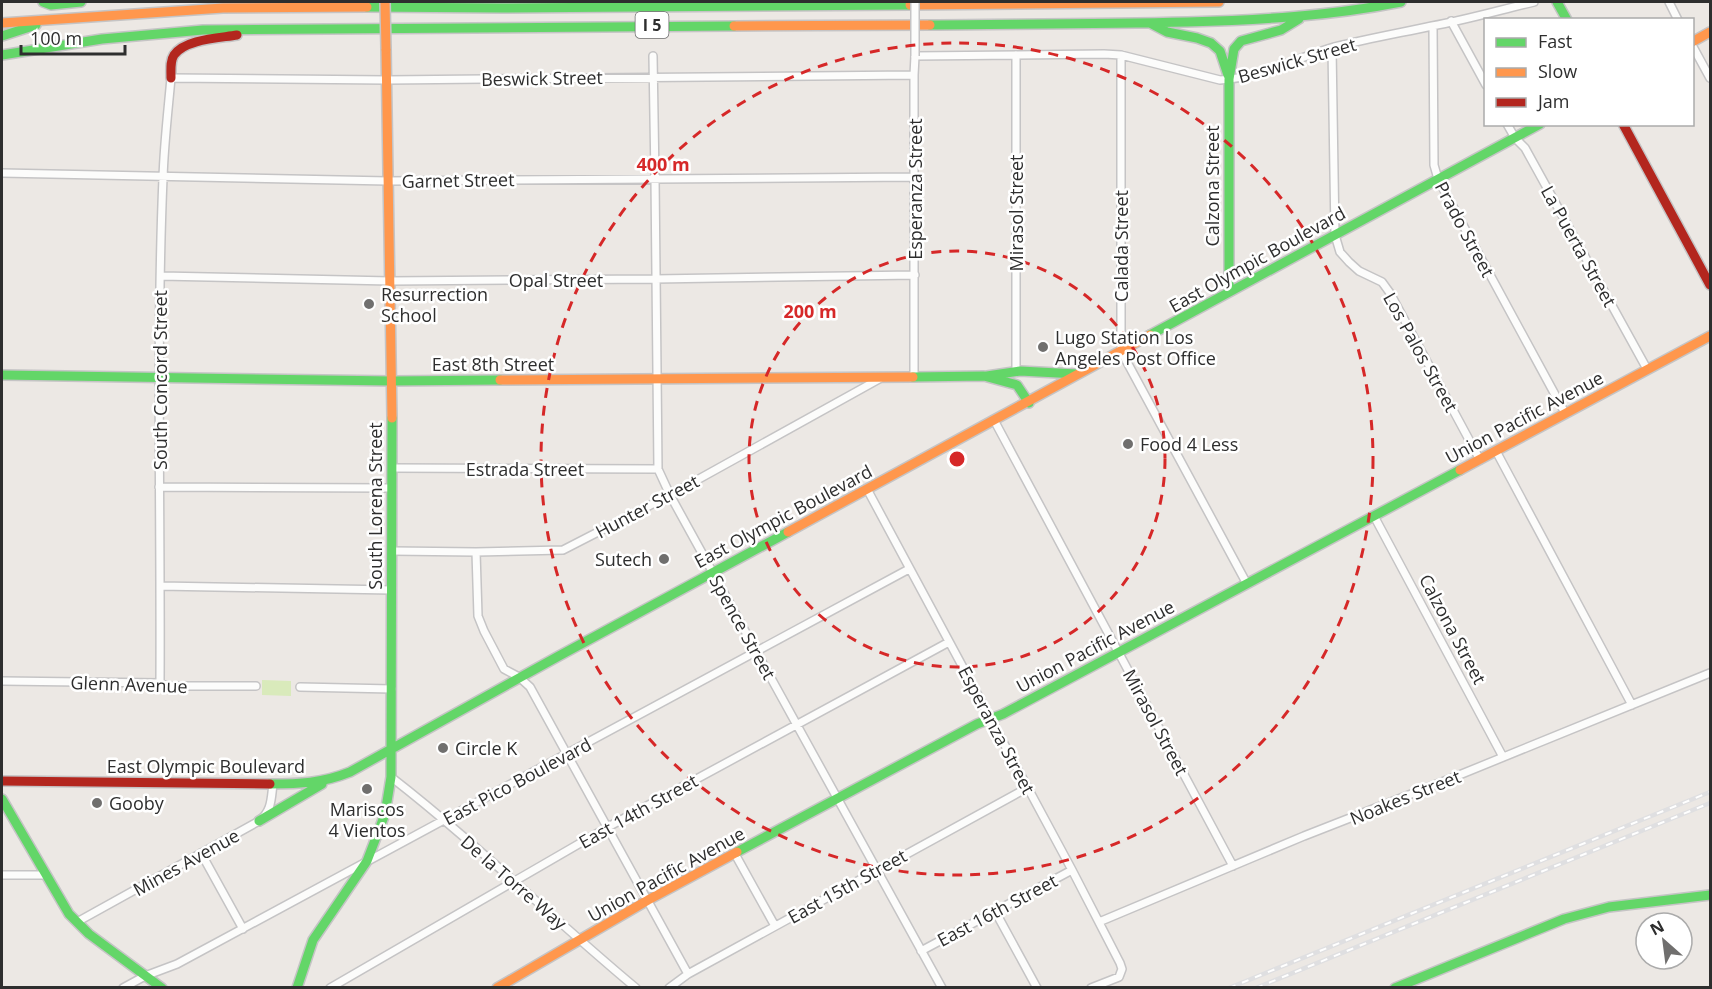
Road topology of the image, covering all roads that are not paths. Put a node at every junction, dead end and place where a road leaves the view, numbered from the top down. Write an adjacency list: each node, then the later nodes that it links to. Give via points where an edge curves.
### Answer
1 (43, 2): 2 (main road)
2 (81, 2)
3 (213, 2): 12 (main road)
4 (385, 2): 39 (main road, South Lorena Street, bridge)
5 (915, 2): 32 (street, Esperanza Street, bridge)
6 (1145, 2): 7 (main road, I 5); 12 (main road, I 5)
7 (1219, 2)
8 (1401, 2): 13 (main road, I 5)
9 (1534, 2): 17 (street, Beswick Street)
10 (1557, 2): 14 (main road)
11 (1669, 2): 15 (street)
12 (223, 8): 16 (main road, I 5)
13 (1303, 17): 19 (main road, I 5); 38 (main road, via 1281,30 1241,41 1234,49)
14 (1566, 18)
15 (1677, 18)
16 (51, 20): 18 (main road, I 5); 23 (main road)
17 (1451, 21): 20 (street, Beswick Street); 40 (street)
18 (2, 23)
19 (1150, 23): 21 (main road, I 5); 38 (main road, via 1168,33 1211,42 1223,56)
20 (1433, 26): 27 (street, Beswick Street); 49 (street, Prado Street, via 1434,165)
21 (272, 29): 24 (main road, I 5, via 165,32); 36 (main road, via 186,45 172,58)
22 (1710, 32): 25 (main road)
23 (2, 36)
24 (67, 43): 26 (main road); 29 (main road, I 5)
25 (1694, 43)
26 (2, 46)
27 (1332, 48): 38 (street, Beswick Street); 51 (street, Los Palos Street)
28 (1694, 48): 37 (street)
29 (2, 55)
30 (1016, 55): 32 (street, Beswick Street); 33 (street, Beswick Street); 61 (street, Mirasol Street)
31 (653, 56): 35 (street, Spence Street)
32 (915, 56): 34 (street, Esperanza Street)
33 (1120, 56): 38 (street, Beswick Street); 59 (street, Calada Street)
34 (914, 75): 35 (street, Beswick Street); 47 (street, Esperanza Street)
35 (654, 77): 39 (street, Beswick Street); 48 (street, Spence Street)
36 (171, 78): 39 (street, Beswick Street); 46 (street, South Concord Street)
37 (1710, 78)
38 (1229, 79): 57 (main road, Calzona Street)
39 (387, 80): 50 (main road, South Lorena Street)
40 (1484, 82)
41 (1508, 126): 44 (street, La Puerta Street)
42 (1536, 126): 44 (main road, East Olympic Boulevard)
43 (1624, 126): 56 (main road)
44 (1515, 138): 49 (main road, East Olympic Boulevard); 60 (street, La Puerta Street, via 1525,148)
45 (2, 173): 46 (street, Garnet Street)
46 (163, 176): 50 (street, Garnet Street); 53 (street, South Concord Street)
47 (914, 177): 48 (street, Garnet Street); 52 (street, Esperanza Street)
48 (656, 178): 50 (street, Garnet Street); 54 (street, Spence Street)
49 (1438, 180): 51 (main road, East Olympic Boulevard); 71 (street, Prado Street)
50 (388, 181): 55 (main road, South Lorena Street)
51 (1335, 235): 57 (main road, East Olympic Boulevard); 74 (street, Los Palos Street, via 1340,252 1349,262 1382,282 1390,293)
52 (915, 275): 54 (street, Opal Street); 66 (street, Esperanza Street)
53 (160, 276): 55 (street, Opal Street); 65 (street, South Concord Street)
54 (655, 279): 55 (street, Opal Street); 67 (street, Spence Street)
55 (390, 281): 69 (main road, South Lorena Street)
56 (1710, 285)
57 (1229, 292): 59 (main road, East Olympic Boulevard)
58 (1710, 336): 60 (main road, Union Pacific Avenue)
59 (1121, 351): 62 (main road, East Olympic Boulevard); 86 (street, Calada Street)
60 (1647, 369): 71 (main road, Union Pacific Avenue)
61 (1016, 371): 62 (main road, East 8th Street); 64 (main road, East 8th Street)
62 (1079, 374): 70 (main road, East Olympic Boulevard)
63 (2, 375): 65 (main road, East 8th Street)
64 (984, 376): 66 (main road, East 8th Street); 70 (main road, East 8th Street, via 1017,385)
65 (159, 377): 69 (main road, East 8th Street); 77 (street, South Concord Street)
66 (914, 377): 68 (main road, East 8th Street)
67 (657, 378): 68 (main road, East 8th Street); 69 (main road, East 8th Street); 76 (street, Spence Street)
68 (881, 378): 80 (street, Hunter Street)
69 (392, 381): 75 (main road, South Lorena Street)
70 (1029, 403): 72 (main road, East Olympic Boulevard)
71 (1565, 413): 73 (main road, Union Pacific Avenue)
72 (994, 420): 79 (main road, East Olympic Boulevard); 91 (street, Mirasol Street)
73 (1496, 451): 74 (main road, Union Pacific Avenue); 99 (street)
74 (1480, 459): 81 (main road, Union Pacific Avenue)
75 (392, 468): 76 (street, Estrada Street); 78 (main road, South Lorena Street)
76 (658, 469): 80 (street, Spence Street)
77 (159, 487): 78 (street); 87 (street, South Concord Street)
78 (392, 488): 82 (main road, South Lorena Street)
79 (867, 489): 84 (street, Esperanza Street); 85 (main road, East Olympic Boulevard)
80 (670, 495): 83 (street, Hunter Street, via 563,550); 85 (street, Spence Street)
81 (1374, 516): 86 (main road, Union Pacific Avenue); 104 (street, Calzona Street)
82 (392, 551): 83 (street, Hunter Street); 88 (main road, South Lorena Street)
83 (476, 552): 93 (street, via 478,616 504,669)
84 (909, 568): 89 (street, Esperanza Street); 90 (street, East Pico Boulevard)
85 (713, 572): 90 (street, Spence Street); 93 (main road, East Olympic Boulevard)
86 (1247, 584): 91 (main road, Union Pacific Avenue)
87 (160, 586): 88 (street); 95 (street, South Concord Street)
88 (392, 590): 98 (main road, South Lorena Street)
89 (949, 642): 100 (street, Esperanza Street); 101 (street, East 14th Street)
90 (756, 652): 101 (street, Spence Street); 103 (street, East Pico Boulevard)
91 (1119, 652): 100 (main road, Union Pacific Avenue); 118 (street, Mirasol Street)
92 (1710, 673): 99 (street, Noakes Street)
93 (519, 677): 102 (main road, East Olympic Boulevard); 103 (street, via 529,686)
94 (2, 681): 95 (street, Glenn Avenue)
95 (160, 683): 96 (street, Glenn Avenue)
96 (256, 686)
97 (300, 687): 98 (street)
98 (392, 689): 102 (main road, South Lorena Street)
99 (1632, 705): 104 (street, Noakes Street)
100 (990, 719): 109 (street, Esperanza Street); 111 (main road, Union Pacific Avenue)
101 (796, 725): 111 (street, Spence Street); 114 (street, East 14th Street)
102 (391, 749): 105 (main road, South Lorena Street); 106 (main road, East Olympic Boulevard)
103 (567, 754): 113 (street, East Pico Boulevard); 114 (street)
104 (1503, 757): 118 (street, Noakes Street)
105 (391, 777): 113 (street, De la Torre Way); 117 (main road, South Lorena Street, via 385,814)
106 (329, 780): 108 (main road, East Olympic Boulevard); 112 (main road)
107 (2, 781): 108 (main road, East Olympic Boulevard)
108 (273, 784): 112 (street, Mines Avenue, via 270,808)
109 (1027, 788): 119 (street, East 15th Street); 120 (street, Esperanza Street)
110 (2, 799): 122 (main road)
111 (837, 799): 116 (main road, Union Pacific Avenue); 119 (street, Spence Street)
112 (259, 821): 115 (street, Mines Avenue)
113 (443, 821): 117 (street, East Pico Boulevard); 123 (street, De la Torre Way)
114 (608, 827): 123 (street, East 14th Street); 125 (street)
115 (201, 853): 127 (street, Mines Avenue); 130 (street)
116 (735, 854): 125 (main road, Union Pacific Avenue); 129 (street)
117 (367, 861): 130 (street, East Pico Boulevard); 137 (main road, South Lorena Street, via 313,940)
118 (1233, 866): 128 (street, Noakes Street)
119 (877, 869): 129 (street, East 15th Street); 132 (street, Spence Street)
120 (1072, 870): 126 (street, East 16th Street); 128 (street, Esperanza Street)
121 (2, 875): 122 (street)
122 (45, 875): 127 (main road)
123 (514, 881): 131 (street, De la Torre Way); 138 (street, East 14th Street)
124 (1710, 895): 145 (main road, via 1588,912)
125 (648, 900): 131 (main road, Union Pacific Avenue); 133 (street)
126 (995, 911): 132 (street, East 16th Street); 143 (street)
127 (77, 922): 134 (main road)
128 (1099, 922): 144 (street, Esperanza Street, via 1120,963 1121,973 1116,980)
129 (775, 926): 133 (street, East 15th Street)
130 (243, 929): 134 (street, East Pico Boulevard)
131 (579, 940): 139 (main road, Union Pacific Avenue); 140 (street, De la Torre Way)
132 (921, 951): 142 (street, Spence Street)
133 (688, 974): 141 (street, East 15th Street)
134 (146, 976): 135 (street, East Pico Boulevard); 136 (main road)
135 (123, 987)
136 (162, 987)
137 (297, 987)
138 (330, 987)
139 (497, 987)
140 (636, 987)
141 (669, 987)
142 (942, 987)
143 (1037, 987)
144 (1091, 987)
145 (1395, 987)

